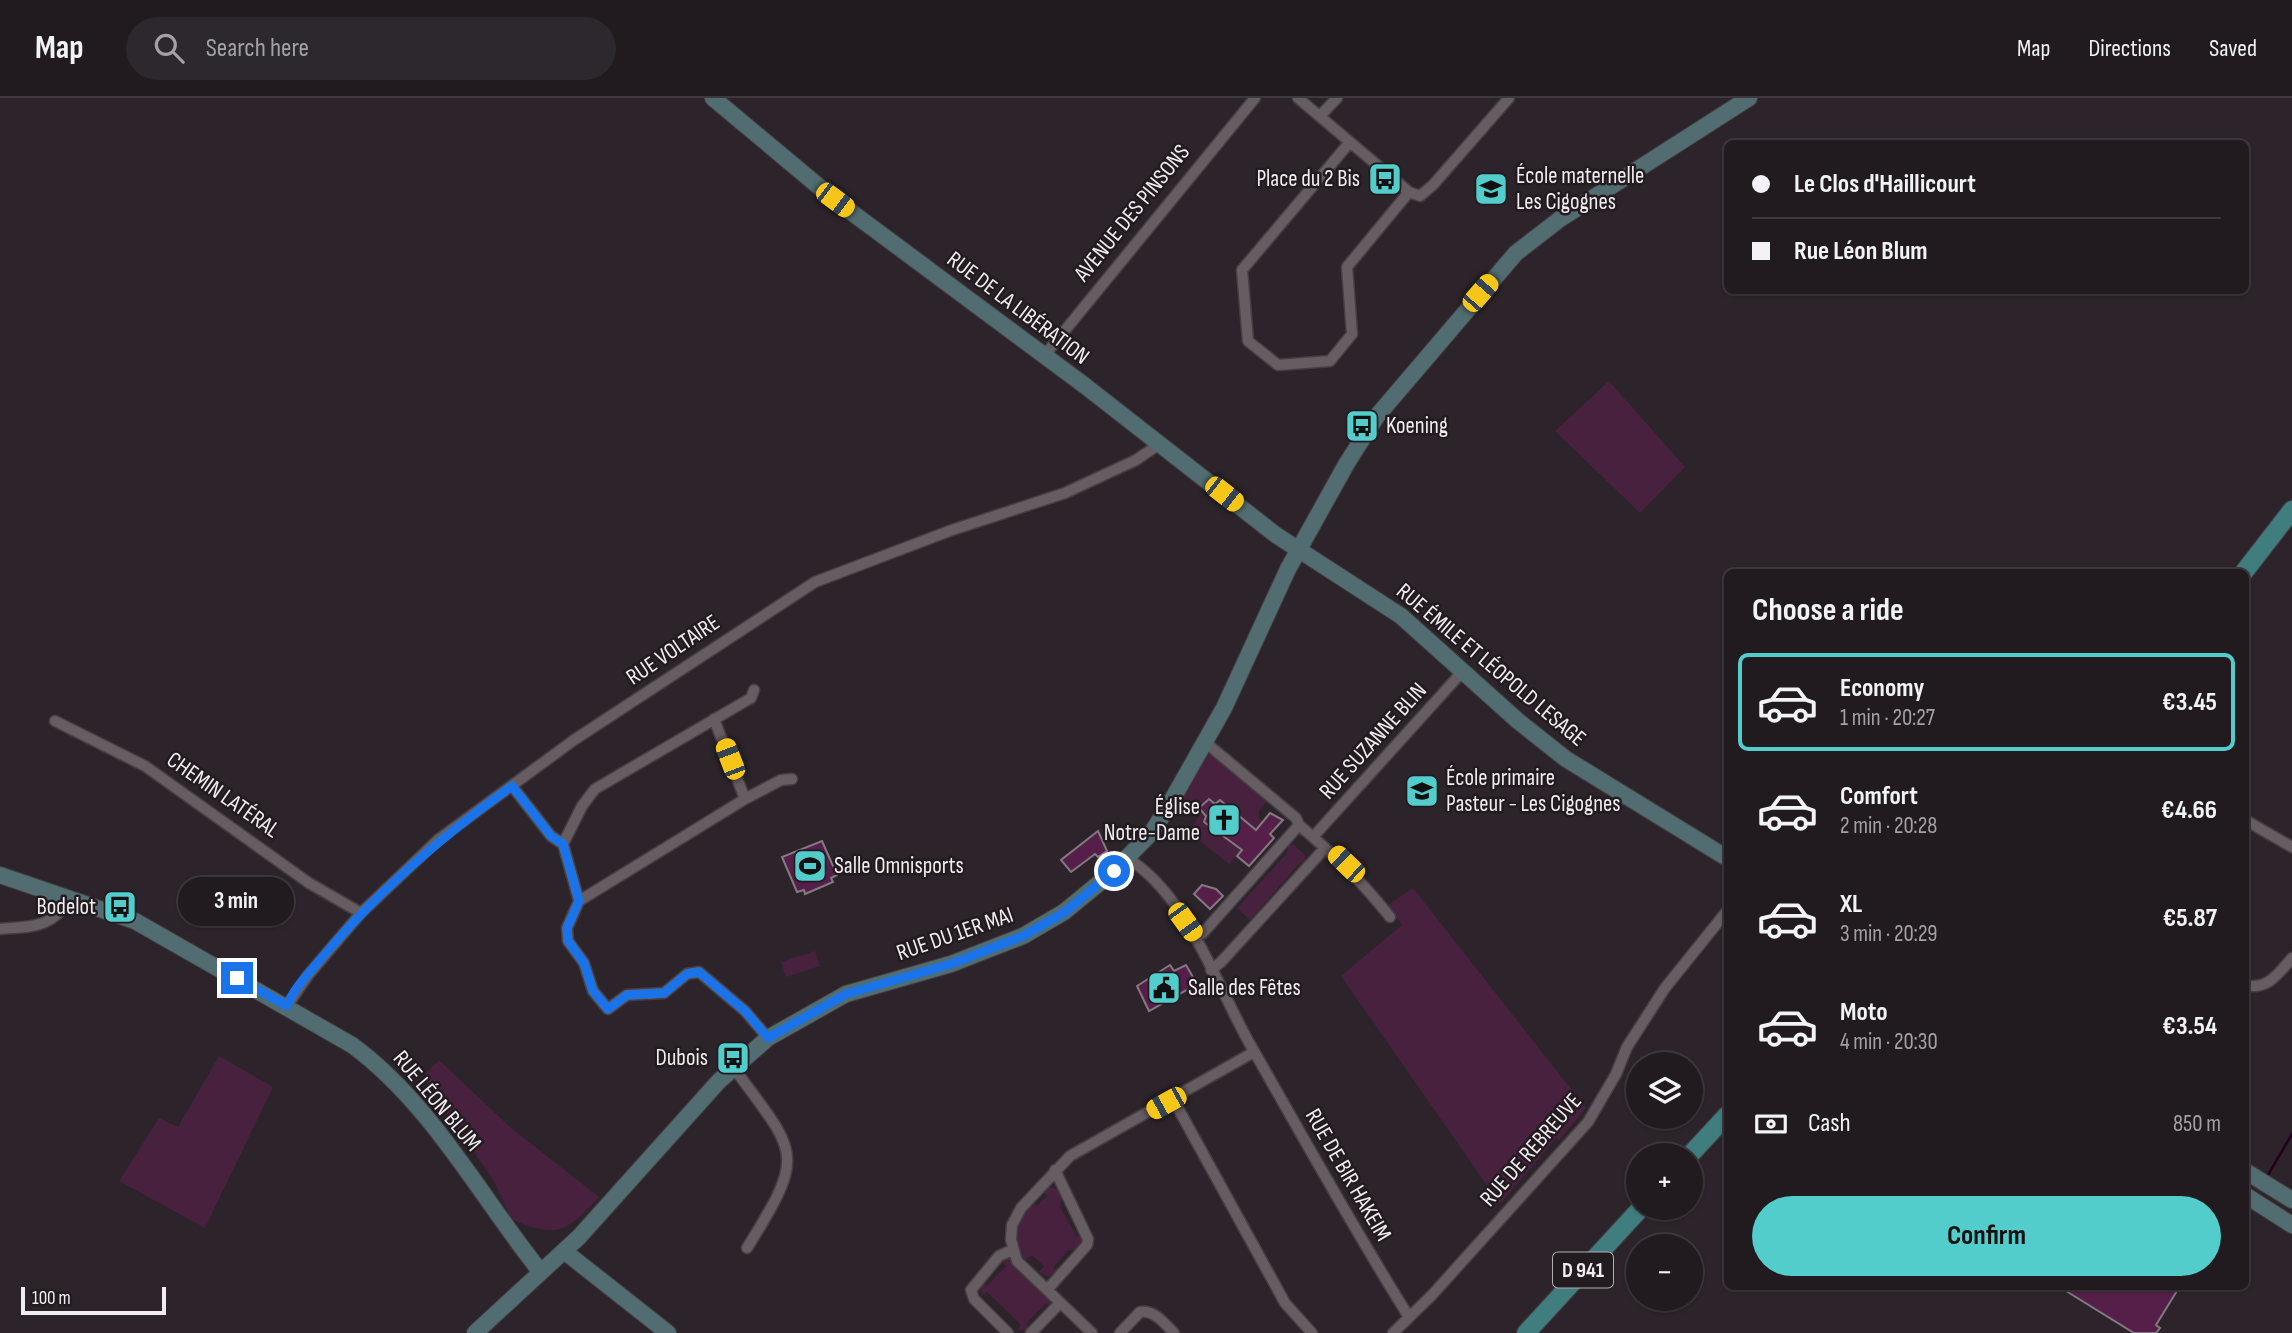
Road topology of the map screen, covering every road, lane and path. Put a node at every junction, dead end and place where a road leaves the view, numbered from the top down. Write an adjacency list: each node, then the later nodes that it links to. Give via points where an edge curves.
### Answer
1 (713, 98): 10 (street, RUE DE LA LIBÉRATION, via 835,200)
2 (1255, 98): 10 (street, AVENUE DES PINSONS)
3 (1298, 98): 7 (street)
4 (1337, 98): 7 (street)
5 (1508, 98): 9 (street, via 1433,185)
6 (1749, 98): 13 (street, RUE DU 1ER MAI, via 1560,219 1516,253 1377,416)
7 (1320, 116): 8 (street)
8 (1350, 142): 9 (street); 9 (street, via 1242,270 1248,341 1278,365 1330,361 1352,334 1347,267)
9 (1414, 194)
10 (1044, 356): 11 (street, RUE DE LA LIBÉRATION)
11 (1158, 445): 13 (street, RUE DE LA LIBÉRATION); 22 (street, RUE VOLTAIRE, via 1065,493 815,582 574,740)
12 (2288, 515): 14 (main road); 15 (main road)
13 (1299, 550): 16 (street, RUE ÉMILE ET LÉOPOLD LESAGE, via 1401,616); 20 (street, RUE DU 1ER MAI)
14 (2234, 569)
15 (2246, 569)
16 (1463, 671): 26 (street, RUE SUZANNE BLIN); 30 (street, RUE ÉMILE ET LÉOPOLD LESAGE, via 1566,759)
17 (754, 690): 18 (street, via 751,698)
18 (714, 719): 23 (street); 27 (street, via 595,789)
19 (55, 721): 35 (street, CHEMIN LATÉRAL, via 145,766 309,883)
20 (1205, 742): 25 (street, via 1270,794); 31 (street, RUE DU 1ER MAI, via 1161,820)
21 (792, 779): 23 (street, via 781,779)
22 (512, 786): 27 (street, via 551,836); 35 (street, RUE VOLTAIRE, via 439,839)
23 (746, 799): 34 (street)
24 (2249, 822): 28 (street)
25 (1298, 825): 26 (street); 39 (street)
26 (1312, 837): 29 (street)
27 (563, 844): 34 (street)
28 (2292, 847)
29 (1325, 848): 37 (street, via 1357,875); 41 (street)
30 (1724, 856)
31 (1127, 858): 39 (street, RUE DE BIR HAKEIM, via 1150,876); 44 (street, RUE DU 1ER MAI, via 1065,912 1023,936 951,964 846,994)
32 (0, 875): 33 (street, RUE LÉON BLUM)
33 (71, 899): 38 (street, via 46,924); 43 (street, RUE LÉON BLUM, via 135,921)
34 (579, 901): 44 (street, via 567,928 568,941 584,963 593,991 608,1009 627,995 664,993 687,974 699,972 745,1011)
35 (361, 913): 43 (street, RUE VOLTAIRE)
36 (1724, 915): 62 (street, RUE DE REBREUVE, via 1665,988 1627,1047 1588,1122)
37 (1390, 917)
38 (0, 929)
39 (1196, 937): 41 (street, RUE DE BIR HAKEIM)
40 (2292, 958): 42 (street, via 2270,983)
41 (1211, 970): 45 (street, RUE DE BIR HAKEIM)
42 (2249, 987)
43 (287, 1006): 59 (street, RUE LÉON BLUM, via 352,1045 394,1080)
44 (768, 1038): 46 (street, RUE DU 1ER MAI)
45 (1254, 1052): 47 (street); 62 (street, RUE DE BIR HAKEIM)
46 (733, 1067): 56 (street, via 780,1132 790,1163 770,1211); 58 (street, RUE DU 1ER MAI)
47 (1173, 1099): 50 (street, via 1070,1156); 70 (street, via 1285,1303)
48 (1724, 1118): 49 (main road)
49 (1701, 1143)
50 (1055, 1170): 57 (street, via 1021,1208 1012,1225); 60 (street, via 1088,1239)
51 (2249, 1173): 53 (street)
52 (2249, 1197): 55 (street)
53 (2292, 1200)
54 (1630, 1220): 72 (main road, D 941)
55 (2292, 1224)
56 (747, 1248)
57 (1012, 1250): 60 (street); 65 (street, via 999,1256 971,1290 974,1299)
58 (564, 1251): 59 (street, RUE DU 1ER MAI); 64 (street)
59 (540, 1271): 63 (street, RUE DU 1ER MAI)
60 (1047, 1290): 61 (street)
61 (1060, 1303): 66 (street); 67 (street)
62 (1409, 1317): 71 (street, RUE DE REBREUVE)
63 (475, 1333)
64 (668, 1333)
65 (1009, 1333)
66 (1031, 1333)
67 (1092, 1333)
68 (1120, 1333): 69 (street, via 1140,1311 1154,1313)
69 (1174, 1333)
70 (1312, 1333)
71 (1393, 1333)
72 (1526, 1333)

